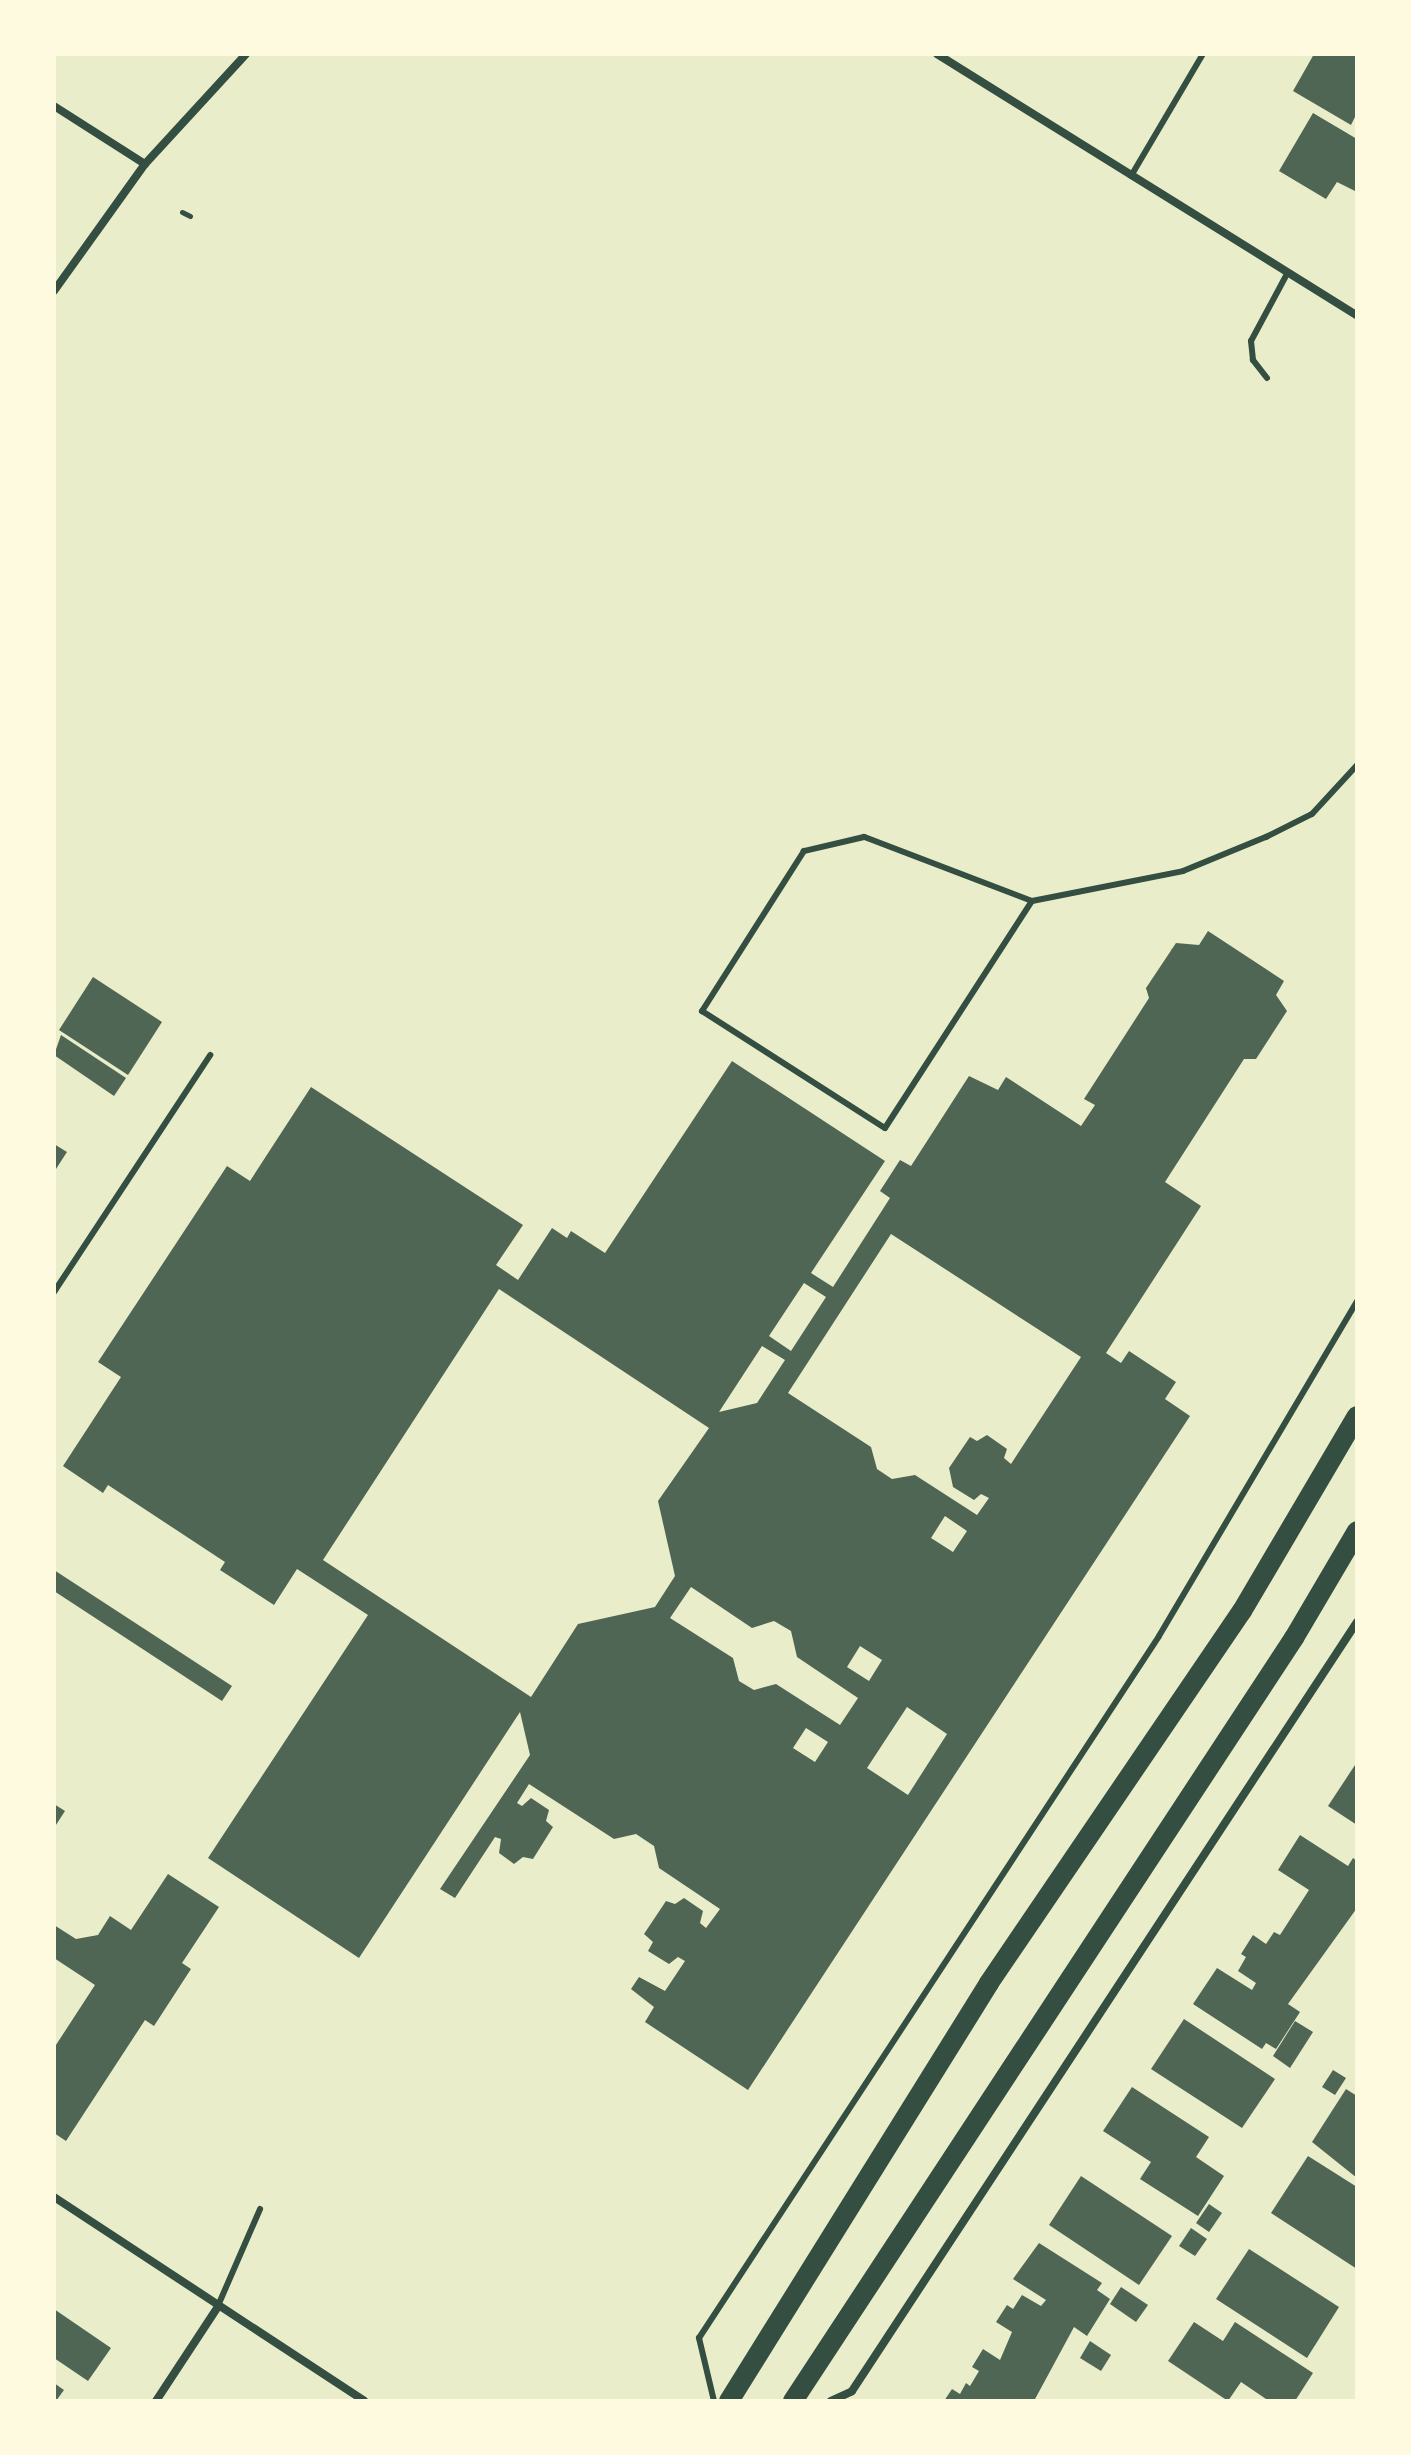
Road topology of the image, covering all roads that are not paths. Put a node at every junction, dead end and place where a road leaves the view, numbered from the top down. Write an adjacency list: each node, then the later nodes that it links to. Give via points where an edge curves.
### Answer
1 (246, 54): 5 (street)
2 (937, 54): 6 (street)
3 (1203, 54): 6 (lane)
4 (54, 106): 5 (street)
5 (145, 164): 8 (street)
6 (1131, 176): 7 (street)
7 (1288, 272): 9 (street); 10 (lane, via 1251,341 1253,360)
8 (54, 291)
9 (1357, 315)
10 (1267, 378)
11 (1357, 765): 12 (lane, via 1312,814 1266,837 1183,871)
12 (1032, 901): 12 (lane, via 885,1128 702,1011 804,851 864,837)
13 (210, 1055): 14 (lane)
14 (54, 1292)
15 (1357, 1301): 24 (lane, via 1159,1636 699,2338)
16 (1357, 1416): 25 (main road, via 1242,1611 989,1983)
17 (1357, 1531): 26 (main road, via 1294,1638)
18 (1357, 1622): 27 (street, via 852,2391)
19 (54, 2197): 21 (street)
20 (260, 2209): 21 (lane)
21 (217, 2308): 22 (street); 23 (street)
22 (156, 2401)
23 (364, 2401)
24 (714, 2401)
25 (729, 2401)
26 (793, 2401)
27 (831, 2401)

